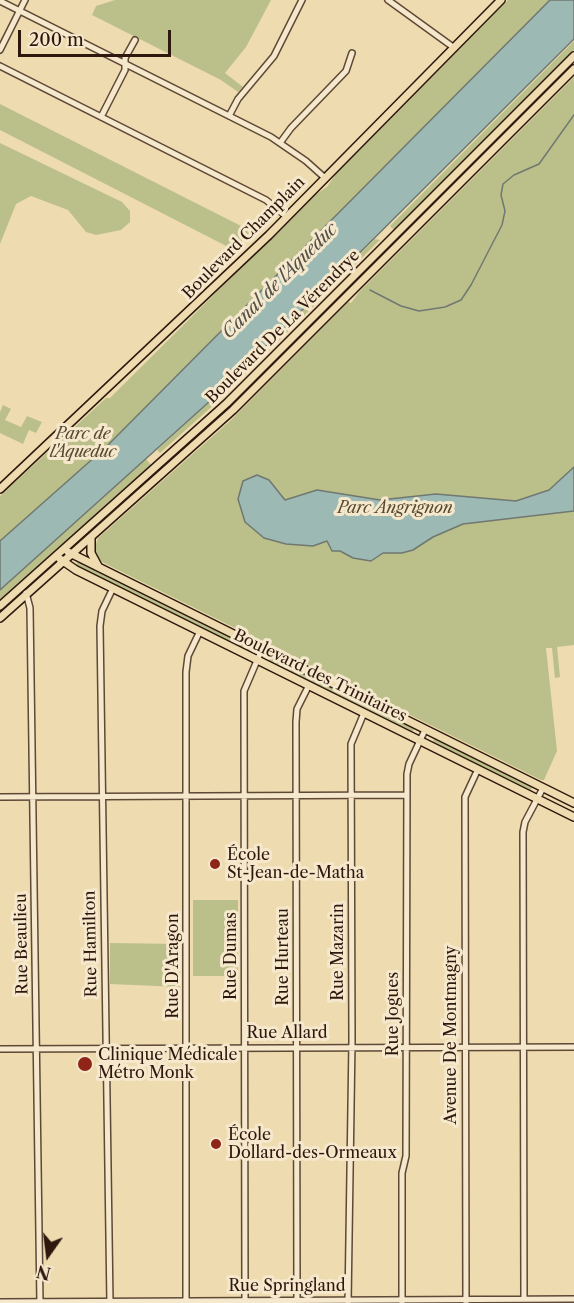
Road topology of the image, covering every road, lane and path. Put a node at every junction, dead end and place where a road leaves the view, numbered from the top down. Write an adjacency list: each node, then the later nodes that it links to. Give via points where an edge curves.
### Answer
1 (0, 0): 8 (street)
2 (25, 0): 8 (street)
3 (302, 0): 17 (street, via 274,56)
4 (388, 0): 10 (street)
5 (489, 0): 7 (street)
6 (501, 0): 7 (main road, Boulevard Champlain)
7 (495, 6): 10 (main road, Boulevard Champlain)
8 (20, 10): 11 (street); 14 (street)
9 (135, 40): 14 (street)
10 (453, 47): 20 (main road, Boulevard Champlain)
11 (0, 50)
12 (352, 53): 19 (street, via 345,71)
13 (574, 56): 24 (main road, Boulevard De La Vérendrye, via 232,398)
14 (125, 64): 17 (street); 18 (street)
15 (0, 66): 18 (street)
16 (574, 69): 23 (main road, Boulevard De La Vérendrye, via 233,410)
17 (229, 116): 19 (street)
18 (101, 117): 21 (street, via 266,201)
19 (280, 143): 20 (street)
20 (325, 178): 21 (main road, Boulevard Champlain)
21 (287, 217): 22 (main road, Boulevard Champlain)
22 (0, 489)
23 (91, 537): 25 (main road, Boulevard De La Vérendrye); 28 (main road, via 91,555)
24 (63, 550): 25 (main road, Boulevard des Trinitaires); 26 (main road, Boulevard De La Vérendrye)
25 (72, 554): 27 (main road, Boulevard De La Vérendrye); 28 (main road, Boulevard des Trinitaires)
26 (56, 555): 27 (main road, Boulevard des Trinitaires); 29 (main road, Boulevard De La Vérendrye)
27 (63, 562): 30 (main road, Boulevard des Trinitaires); 31 (main road, Boulevard De La Vérendrye)
28 (100, 568): 35 (main road, Boulevard des Trinitaires)
29 (21, 587): 31 (street); 32 (main road, Boulevard De La Vérendrye)
30 (113, 588): 34 (main road, Boulevard des Trinitaires); 48 (street, Rue Hamilton, via 100,621)
31 (27, 594): 33 (main road, Boulevard De La Vérendrye); 47 (street, Rue Beaulieu)
32 (0, 606)
33 (0, 618)
34 (200, 631): 36 (main road, Boulevard des Trinitaires); 49 (street, Rue D'Aragon, via 186,666)
35 (262, 649): 36 (street, Rue Dumas); 39 (main road, Boulevard des Trinitaires)
36 (257, 659): 37 (main road, Boulevard des Trinitaires); 43 (street, Rue Dumas, via 244,691)
37 (309, 685): 38 (main road, Boulevard des Trinitaires); 44 (street, Rue Hurteau, via 296,718)
38 (364, 713): 40 (main road, Boulevard des Trinitaires); 45 (street, Rue Mazarin, via 351,740)
39 (425, 729): 40 (street, Rue Jogues); 42 (main road, Boulevard des Trinitaires)
40 (420, 740): 41 (main road, Boulevard des Trinitaires); 46 (street, Rue Jogues, via 408,769)
41 (478, 769): 51 (main road, Boulevard des Trinitaires); 59 (street, Avenue De Montmagny, via 465,797)
42 (543, 788): 51 (street); 52 (main road, Boulevard des Trinitaires)
43 (244, 795): 44 (street); 49 (street); 55 (street, Rue Dumas)
44 (296, 795): 45 (street); 56 (street, Rue Hurteau)
45 (351, 795): 46 (street); 57 (street, Rue Mazarin)
46 (407, 795): 58 (street, Rue Jogues)
47 (33, 796): 48 (street); 50 (street); 64 (street, Rue Beaulieu)
48 (103, 796): 49 (street); 62 (street, Rue Hamilton)
49 (186, 796): 54 (street, Rue D'Aragon)
50 (0, 797)
51 (537, 798): 53 (main road, Boulevard des Trinitaires); 60 (street, via 523,832)
52 (574, 803)
53 (574, 817)
54 (186, 1047): 55 (street, Rue Allard); 62 (street, Rue Allard); 75 (street, Rue D'Aragon)
55 (245, 1047): 56 (street, Rue Allard); 67 (street, Rue Dumas)
56 (297, 1047): 57 (street, Rue Allard); 68 (street, Rue Hurteau)
57 (351, 1047): 58 (street, Rue Allard); 69 (street, Rue Mazarin)
58 (406, 1047): 59 (street, Rue Allard); 70 (street, Rue Jogues)
59 (464, 1047): 60 (street, Rue Allard); 71 (street, Avenue De Montmagny)
60 (522, 1047): 61 (street, Rue Allard); 65 (street)
61 (574, 1047)
62 (106, 1048): 64 (street, Rue Allard); 74 (street, Rue Hamilton)
63 (0, 1049): 64 (street, Rue Allard)
64 (37, 1049): 73 (street, Rue Beaulieu)
65 (524, 1299): 66 (street, Rue Springland); 71 (street, Rue Springland)
66 (574, 1299)
67 (245, 1301): 68 (street, Rue Springland); 75 (street, Rue Springland)
68 (297, 1301): 69 (street, Rue Springland)
69 (348, 1301): 70 (street, Rue Springland)
70 (402, 1301): 71 (street, Rue Springland)
71 (466, 1301)
72 (0, 1302): 73 (street, Rue Springland)
73 (40, 1302): 74 (street, Rue Springland)
74 (110, 1302): 75 (street, Rue Springland)
75 (186, 1302)

